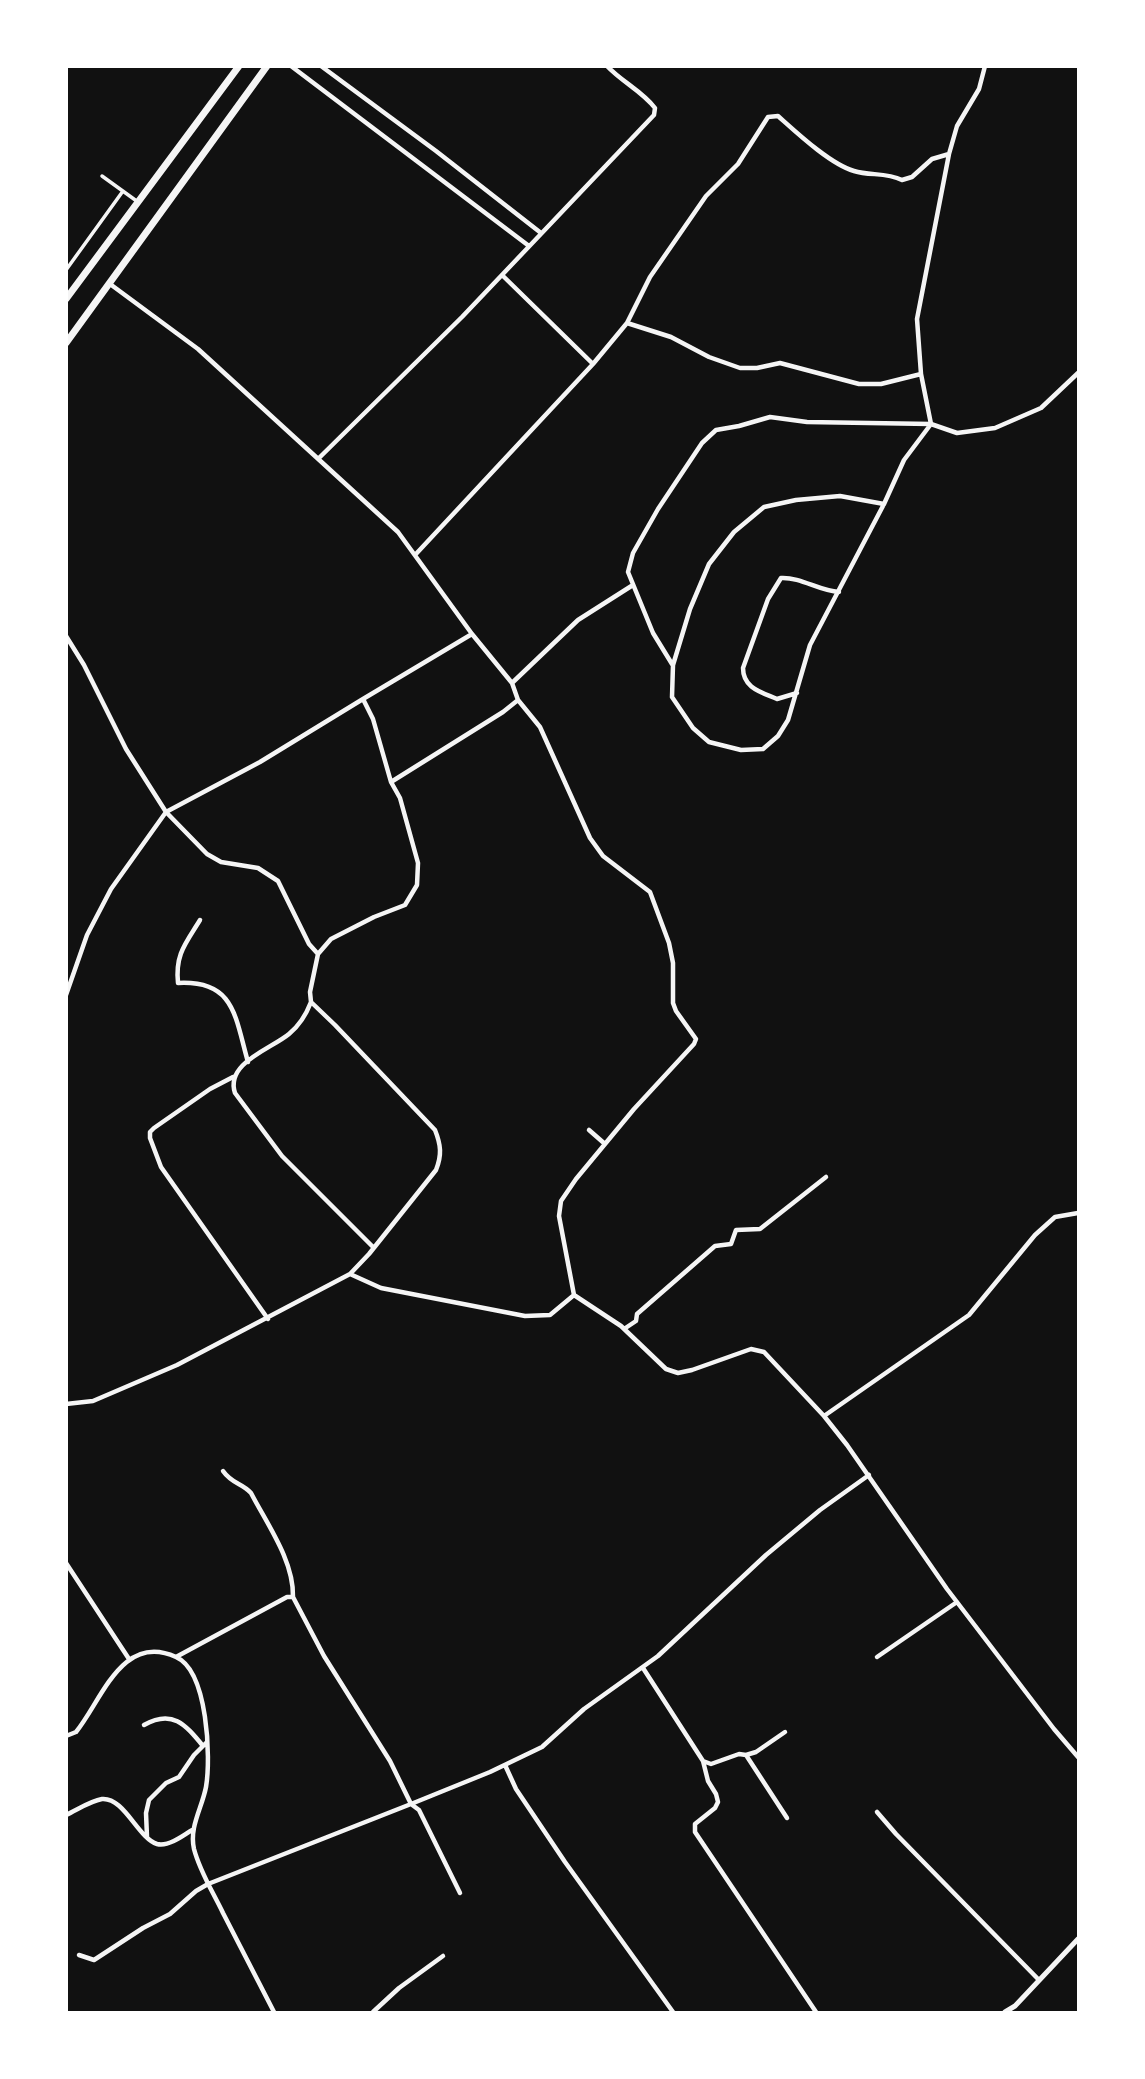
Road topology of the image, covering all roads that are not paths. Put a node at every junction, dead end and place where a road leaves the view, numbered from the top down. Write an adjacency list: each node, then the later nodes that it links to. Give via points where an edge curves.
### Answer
1 (239, 66): 10 (highway)
2 (267, 66): 15 (highway)
3 (291, 66): 12 (street)
4 (321, 66): 11 (street)
5 (607, 66): 11 (street, via 646,95 655,108 654,116)
6 (985, 66): 7 (street)
7 (949, 154): 17 (street, via 932,159 902,180 891,174 853,171 806,141 778,116 768,117 738,164 706,196 650,278); 21 (street, via 917,319)
8 (102, 177): 9 (street)
9 (122, 191): 10 (street); 13 (street)
10 (138, 202): 16 (highway)
11 (541, 233): 12 (street)
12 (529, 246): 14 (street)
13 (66, 270)
14 (502, 275): 19 (street); 23 (street)
15 (110, 284): 18 (highway); 23 (street, via 198,349)
16 (66, 299)
17 (626, 323): 19 (street); 21 (street, via 671,337 740,368 780,363 859,384 881,384)
18 (66, 343)
19 (593, 363): 25 (street)
20 (1079, 373): 22 (street, via 1041,408 995,428 957,433)
21 (921, 374): 22 (street)
22 (931, 424): 24 (street, via 904,460); 26 (street, via 770,417 716,430 657,509 633,553 628,572)
23 (319, 458): 25 (street, via 398,532)
24 (884, 504): 27 (street); 30 (street, via 840,496 764,507 734,532 709,564)
25 (415, 555): 28 (street)
26 (633, 585): 30 (street, via 653,633); 31 (street, via 578,620)
27 (839, 592): 32 (street, via 810,645); 32 (street, via 781,578 768,599 743,677 748,685 777,699)
28 (472, 634): 31 (street); 33 (street)
29 (66, 636): 36 (street, via 125,749)
30 (673, 665): 32 (street, via 673,697 693,728 709,742 741,750 763,749 778,736)
31 (512, 683): 34 (street)
32 (797, 693)
33 (363, 699): 35 (street); 36 (street)
34 (518, 699): 35 (street); 44 (street, via 540,727 590,838 603,856 650,892 670,943 673,1003 696,1039)
35 (391, 782): 38 (street, via 418,863 417,885 405,905 331,939)
36 (166, 812): 38 (street, via 207,854 221,862 258,868 278,881); 39 (street, via 111,890 87,935)
37 (200, 920): 41 (street, via 180,953 178,983 214,987 227,999)
38 (318, 954): 40 (street)
39 (66, 995)
40 (311, 1003): 41 (street, via 300,1024); 47 (street, via 435,1130 440,1144 436,1170)
41 (248, 1062): 42 (street)
42 (233, 1077): 47 (street, via 235,1093 282,1156); 50 (street, via 154,1128 150,1138 161,1167)
43 (589, 1130): 44 (street)
44 (605, 1144): 49 (street, via 561,1201 559,1216)
45 (826, 1177): 51 (street, via 760,1229 736,1230 731,1244 715,1245)
46 (1079, 1213): 53 (street, via 1055,1217 969,1315)
47 (374, 1248): 48 (street)
48 (350, 1274): 49 (street, via 381,1288 526,1315 550,1315); 50 (street)
49 (574, 1295): 51 (street)
50 (268, 1319): 52 (street, via 134,1384 93,1401)
51 (624, 1329): 53 (street, via 655,1361 678,1373 751,1349 764,1352)
52 (66, 1404)
53 (824, 1416): 55 (street)
54 (223, 1471): 57 (street, via 230,1481 251,1493 282,1553)
55 (869, 1475): 58 (street); 62 (street, via 766,1555)
56 (66, 1563): 61 (street)
57 (293, 1597): 59 (street); 71 (street)
58 (957, 1602): 60 (street); 68 (street)
59 (176, 1657): 61 (street, via 145,1653); 66 (street, via 192,1675 201,1698)
60 (877, 1657)
61 (129, 1659): 65 (street, via 118,1668 76,1732)
62 (643, 1668): 69 (street); 70 (street, via 575,1716 542,1747)
63 (144, 1725): 66 (street, via 169,1717)
64 (785, 1732): 67 (street)
65 (66, 1736)
66 (205, 1744): 75 (street, via 205,1788); 76 (street, via 178,1777 149,1800)
67 (746, 1755): 69 (street, via 711,1764); 74 (street)
68 (1079, 1757)
69 (703, 1761): 86 (street, via 718,1802 695,1824 695,1832)
70 (505, 1765): 71 (street); 85 (street, via 516,1789)
71 (411, 1804): 77 (street); 78 (street, via 419,1810)
72 (877, 1812): 82 (street)
73 (66, 1815): 76 (street, via 109,1800)
74 (787, 1818)
75 (193, 1830): 76 (street, via 169,1843 157,1844); 77 (street, via 194,1847)
76 (147, 1837)
77 (208, 1884): 80 (street, via 170,1914 94,1960); 83 (street)
78 (460, 1893)
79 (1079, 1939): 82 (street)
80 (79, 1955)
81 (443, 1956): 84 (street)
82 (1039, 1980): 87 (street)
83 (274, 2012)
84 (373, 2012)
85 (673, 2012)
86 (816, 2012)
87 (1005, 2012)

